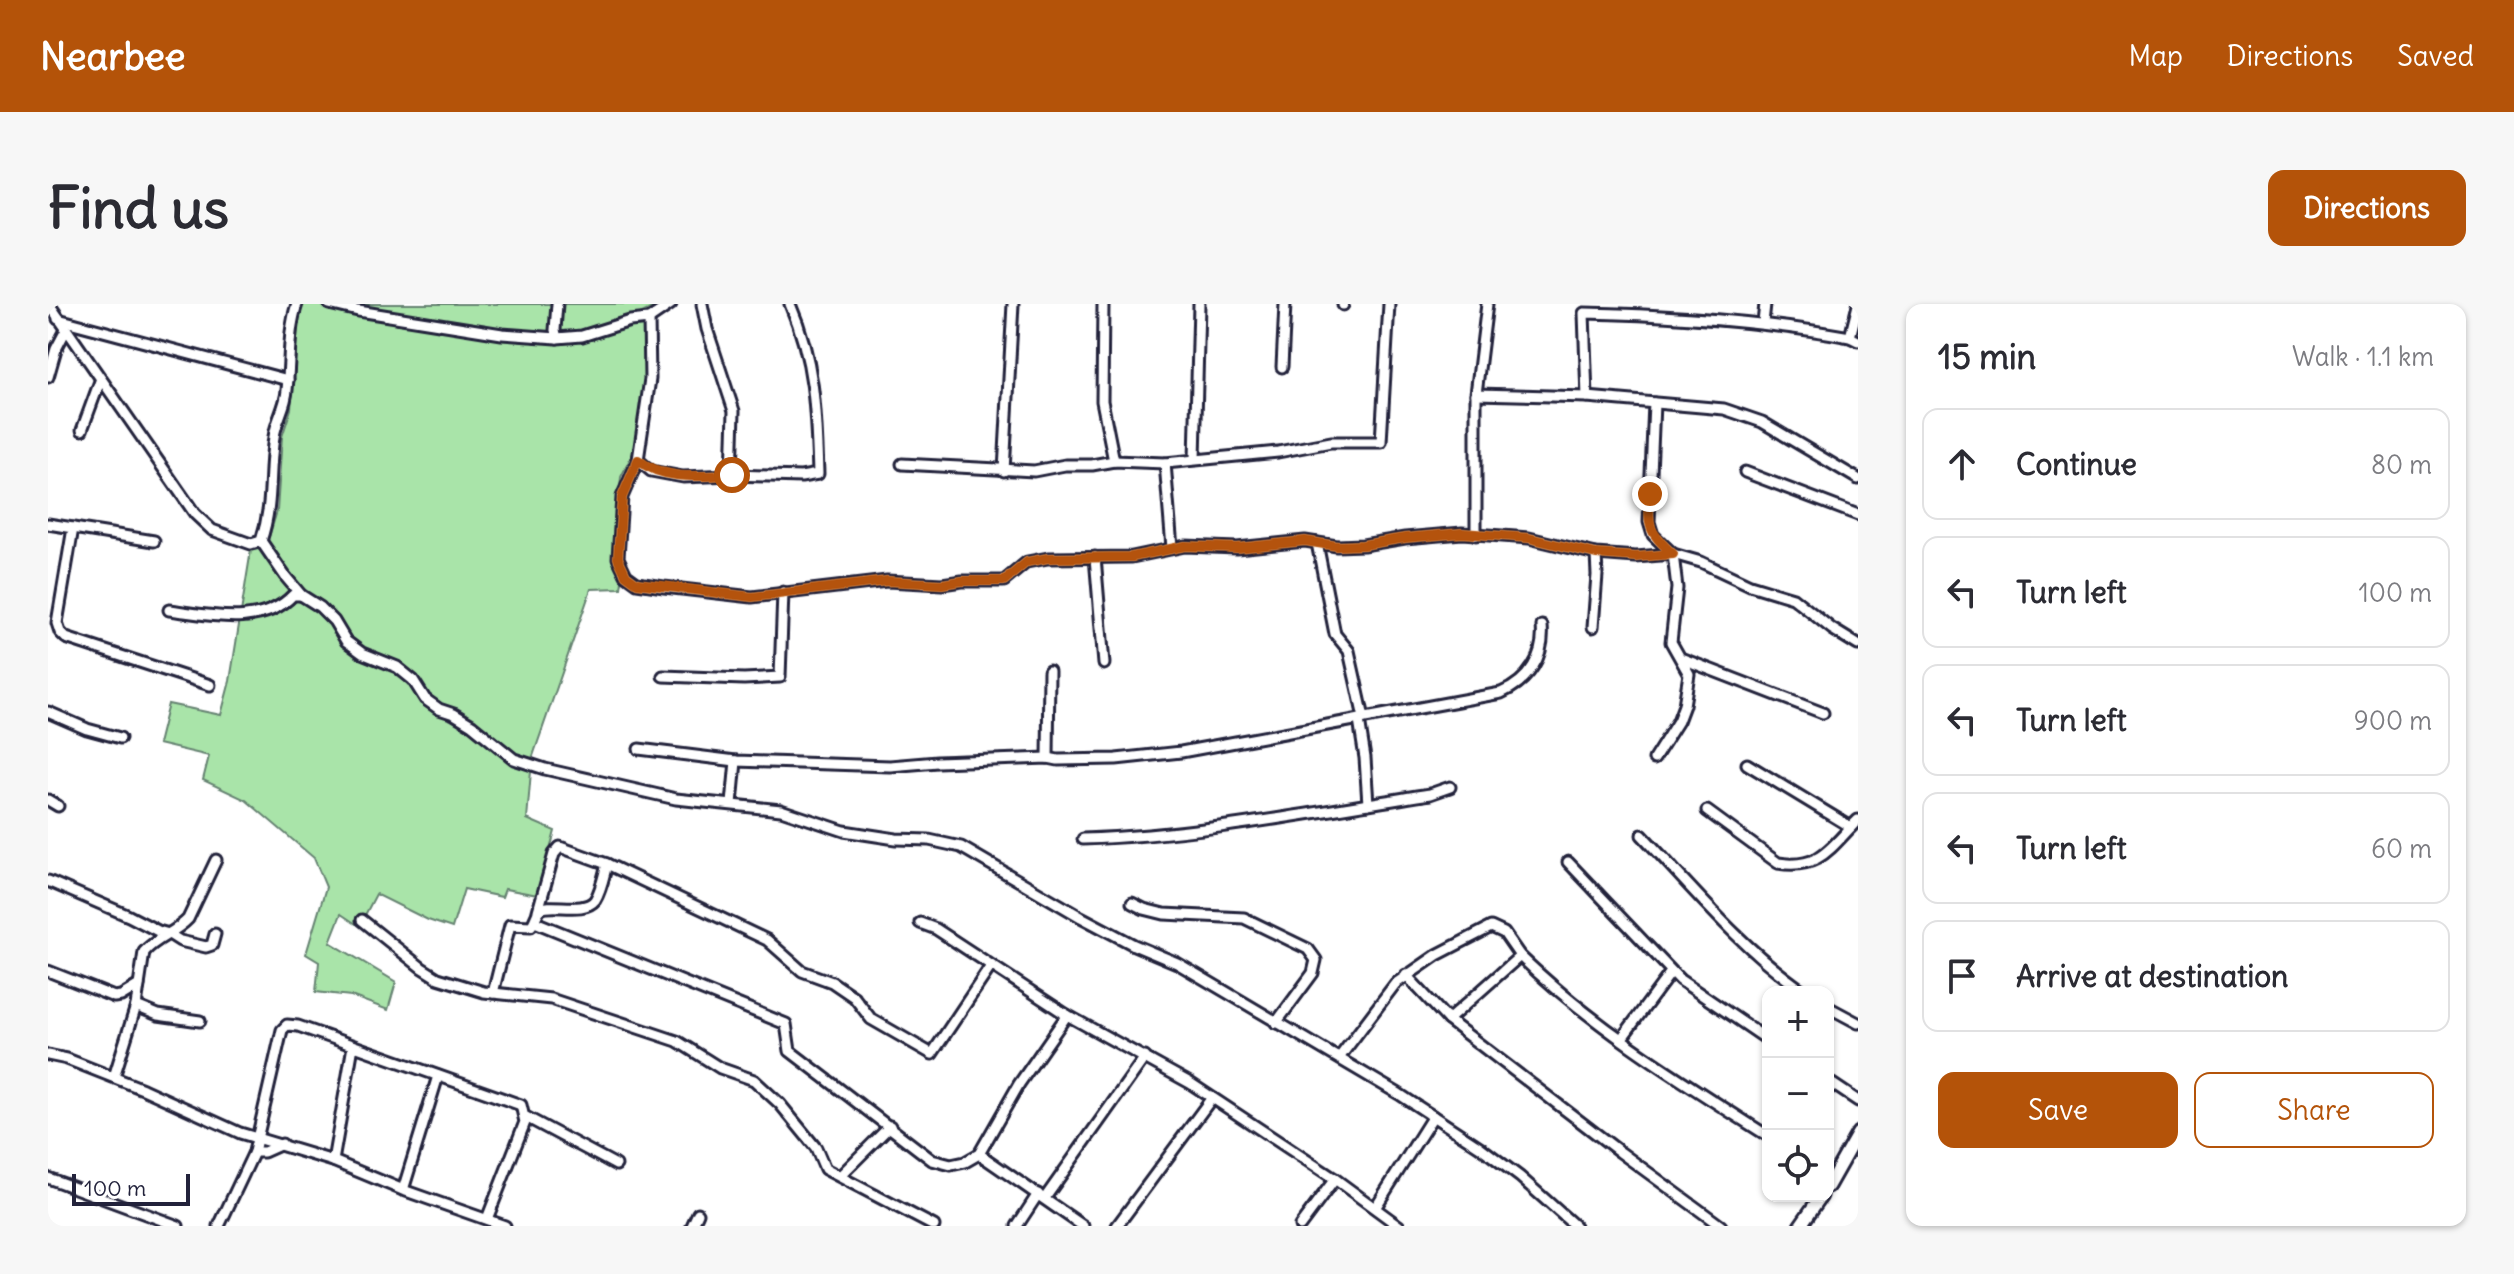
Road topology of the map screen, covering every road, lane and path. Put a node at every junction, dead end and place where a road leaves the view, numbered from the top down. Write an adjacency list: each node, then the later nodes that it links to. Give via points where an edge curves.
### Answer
1 (49, 304): 19 (street)
2 (297, 304): 27 (street)
3 (329, 304): 23 (street, via 502,334)
4 (557, 304): 23 (street)
5 (671, 304): 20 (street)
6 (702, 304): 40 (street, via 734,411)
7 (790, 304): 40 (street, via 813,378 818,474)
8 (1013, 304): 38 (street)
9 (1103, 304): 35 (street, via 1102,401)
10 (1199, 304): 33 (street)
11 (1285, 304): 25 (street)
12 (1389, 304): 33 (street, via 1381,442 1331,442)
13 (1487, 304): 29 (street)
14 (1676, 304): 18 (street)
15 (1765, 304): 21 (street)
16 (1858, 305): 24 (street)
17 (1585, 309): 18 (street); 30 (street)
18 (1674, 315): 21 (street)
19 (58, 319): 22 (street); 27 (street)
20 (649, 319): 23 (street); 34 (street, via 650,379)
21 (1763, 323): 24 (street)
22 (66, 330): 26 (street); 28 (street)
23 (557, 338)
24 (1854, 339)
25 (1282, 367)
26 (48, 377)
27 (288, 380): 47 (street, via 272,453 270,516)
28 (100, 381): 32 (street); 47 (street, via 200,520 235,540)
29 (1476, 394): 30 (street); 45 (street)
30 (1584, 397): 31 (street)
31 (1654, 403): 41 (street, via 1724,409 1749,417); 51 (street, via 1649,522 1653,535)
32 (82, 430)
33 (1195, 459): 36 (street)
34 (638, 460): 40 (street, via 651,471 683,477); 53 (street, via 622,497 618,558 626,575 637,583 710,594 752,597)
35 (1114, 461): 36 (street); 38 (street)
36 (1165, 463): 49 (street)
37 (902, 464): 38 (street)
38 (1004, 471)
39 (1745, 472): 42 (street)
40 (732, 475)
41 (1858, 479)
42 (1858, 515)
43 (48, 524): 44 (street)
44 (73, 528): 46 (street); 63 (street, via 57,623 60,632)
45 (1476, 535): 48 (street, via 1363,545); 50 (street, via 1529,538)
46 (154, 541)
47 (261, 541): 54 (street)
48 (1317, 543): 49 (street); 66 (street, via 1335,634 1349,651)
49 (1172, 548): 52 (street, via 1132,557)
50 (1596, 554): 51 (street); 57 (street)
51 (1673, 554): 58 (street, via 1793,598); 59 (street, via 1677,588 1671,642)
52 (1095, 557): 53 (street, via 1027,562 1004,581 887,581); 60 (street)
53 (783, 592): 62 (street, via 780,677)
54 (301, 595): 55 (street, via 253,615); 75 (street, via 334,621 346,641 397,667 425,699 472,725 514,759 676,799)
55 (169, 610)
56 (1542, 626): 66 (street, via 1544,644 1516,687)
57 (1593, 627)
58 (1858, 645)
59 (1683, 659): 65 (street); 70 (street, via 1689,674 1684,705)
60 (1104, 664)
61 (1049, 671): 69 (street)
62 (663, 676)
63 (210, 685)
64 (48, 712): 67 (street)
65 (1823, 713)
66 (1361, 719): 69 (street, via 1181,752 1116,759); 76 (street)
67 (120, 738)
68 (639, 749): 71 (street)
69 (1048, 758): 71 (street, via 890,766)
70 (1654, 759)
71 (736, 761): 75 (street)
72 (1747, 764): 79 (street)
73 (1450, 787): 76 (street)
74 (48, 800): 77 (street)
75 (732, 804): 106 (street, via 781,810 844,831 961,847 1081,917 1177,963)
76 (1368, 804): 81 (street, via 1167,834)
77 (58, 806)
78 (1707, 811): 79 (street, via 1778,863 1792,865 1824,855)
79 (1854, 823)
80 (1642, 835): 99 (street, via 1731,932)
81 (1083, 839)
82 (216, 860): 91 (street, via 188,919)
83 (1568, 862): 96 (street)
84 (607, 864): 87 (street, via 591,904); 87 (street, via 560,847); 94 (street, via 767,940 802,971 854,997 871,1019 932,1054)
85 (48, 881): 91 (street)
86 (1132, 903): 106 (street, via 1164,914 1244,918 1308,949 1316,960 1313,973)
87 (538, 911): 89 (street)
88 (362, 920): 100 (street, via 438,978)
89 (535, 922): 100 (street, via 510,925); 121 (street, via 786,1024 790,1051)
90 (920, 923): 94 (street)
91 (169, 934): 92 (street, via 206,947); 98 (street, via 144,952)
92 (215, 934)
93 (1520, 956): 97 (street, via 1504,933 1491,927); 104 (street); 109 (street)
94 (991, 966): 103 (street)
95 (48, 971): 98 (street, via 114,997)
96 (1671, 972): 108 (street); 109 (street)
97 (1406, 975): 104 (street); 113 (street)
98 (139, 985): 101 (street)
99 (1797, 986)
100 (493, 993): 131 (street, via 551,999 677,1041 720,1068 754,1080 816,1148 825,1169)
101 (136, 1006): 105 (street); 115 (street)
102 (1834, 1010): 107 (street)
103 (1067, 1015): 112 (street); 127 (street)
104 (1448, 1020): 151 (street)
105 (200, 1021)
106 (1276, 1023): 113 (street)
107 (1858, 1023)
108 (1762, 1036)
109 (1622, 1038): 122 (street)
110 (353, 1046): 114 (street); 124 (street, via 287,1025); 128 (street)
111 (48, 1055): 115 (street)
112 (1145, 1057): 117 (street); 135 (street)
113 (1339, 1058): 119 (street)
114 (438, 1076): 120 (street, via 521,1105); 134 (street)
115 (114, 1077): 124 (street)
116 (1834, 1085): 118 (street)
117 (1211, 1099): 133 (street); 147 (street)
118 (1858, 1101)
119 (1433, 1116): 137 (street); 150 (street, via 1520,1177)
120 (526, 1117): 129 (street); 139 (street)
121 (890, 1126): 127 (street, via 932,1160 951,1165); 131 (street)
122 (1762, 1132)
123 (1858, 1133): 130 (street)
124 (257, 1138): 125 (street); 126 (street)
125 (282, 1144): 126 (street); 128 (street)
126 (254, 1152): 141 (street)
127 (979, 1154): 135 (street)
128 (333, 1161): 134 (street)
129 (616, 1165)
130 (1834, 1172)
131 (840, 1176): 144 (street)
132 (48, 1178): 140 (street)
133 (1335, 1179): 137 (street); 148 (street)
134 (403, 1190): 139 (street)
135 (1041, 1196): 145 (street); 146 (street)
136 (1817, 1202): 152 (street)
137 (1375, 1208): 149 (street)
138 (698, 1213): 143 (street)
139 (487, 1219): 142 (street)
140 (178, 1226)
141 (219, 1226)
142 (505, 1226)
143 (692, 1226)
144 (934, 1226)
145 (1017, 1226)
146 (1083, 1226)
147 (1117, 1226)
148 (1300, 1226)
149 (1399, 1226)
150 (1575, 1226)
151 (1721, 1226)
152 (1800, 1226)

